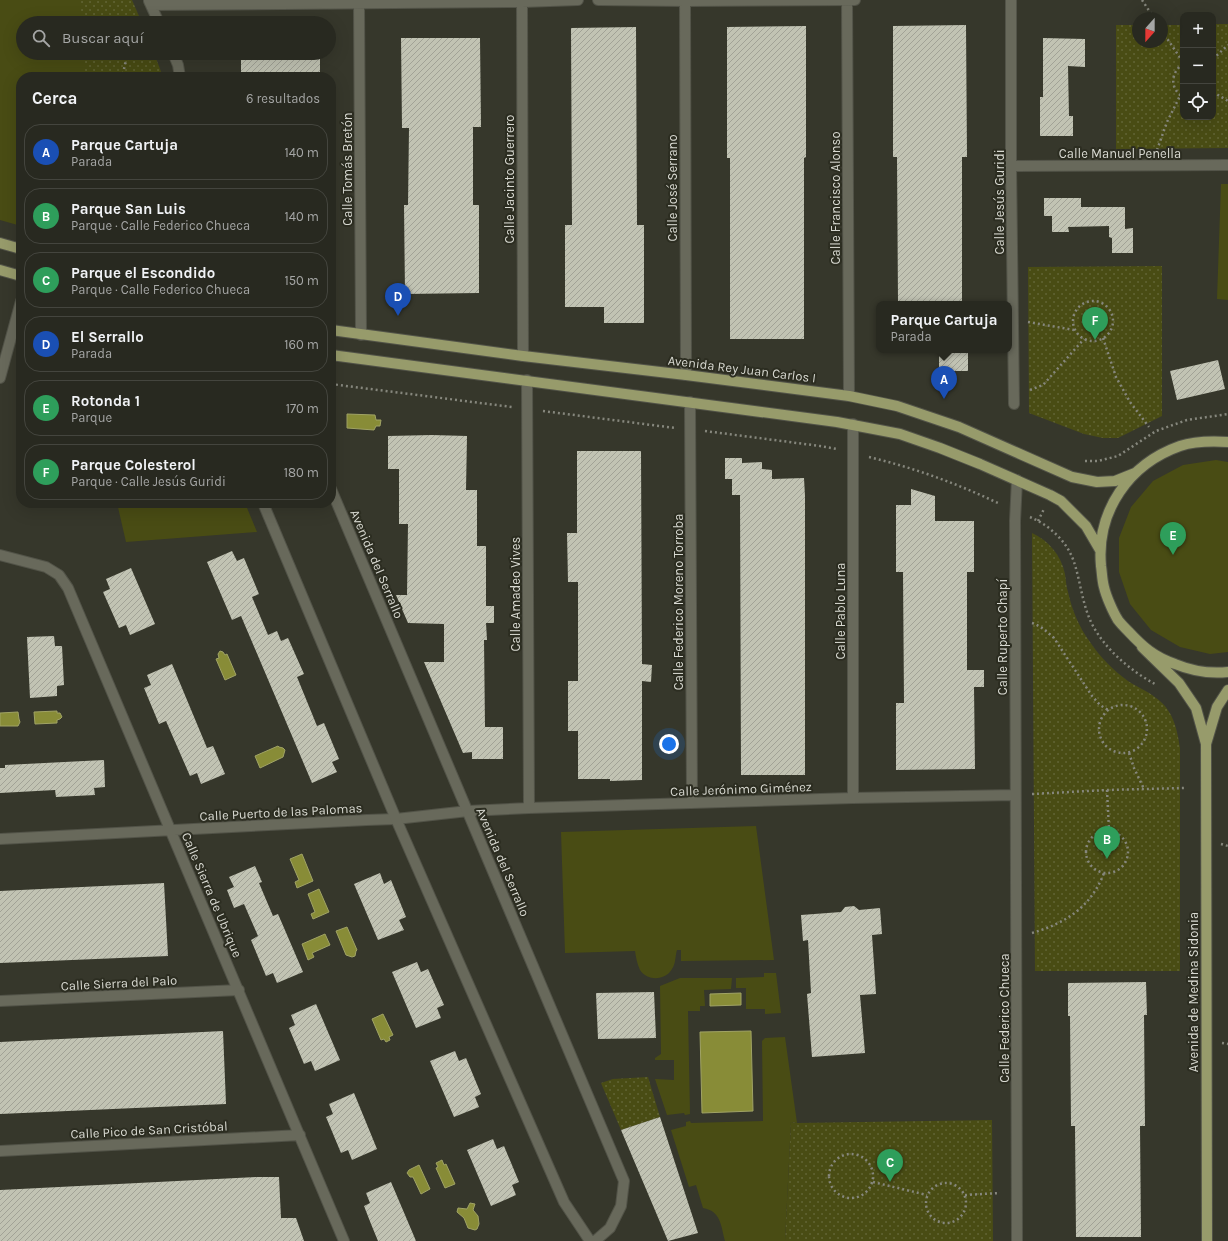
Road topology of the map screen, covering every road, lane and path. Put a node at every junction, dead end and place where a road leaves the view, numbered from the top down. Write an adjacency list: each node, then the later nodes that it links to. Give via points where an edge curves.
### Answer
1 (578, 0): 8 (street)
2 (598, 0): 7 (street)
3 (847, 0): 4 (street); 7 (street); 45 (street, Calle Francisco Alonso)
4 (855, 0)
5 (1011, 0): 28 (street, Calle Jesús Guridi)
6 (1142, 0): 11 (path)
7 (685, 1): 42 (street, Calle José Serrano)
8 (522, 2): 10 (street); 41 (street, Calle Jacinto Guerrero)
9 (150, 3): 10 (street); 12 (street)
10 (359, 3): 37 (street, Calle Tomás Bretón)
11 (1150, 12)
12 (156, 16)
13 (1168, 40): 16 (path)
14 (1228, 45): 15 (path)
15 (1216, 56)
16 (1180, 58)
17 (127, 60): 20 (path)
18 (176, 60): 21 (street)
19 (1180, 66): 22 (path, via 1173,81 1174,87)
20 (123, 72)
21 (179, 72)
22 (1180, 94)
23 (1216, 94): 25 (path)
24 (1180, 99): 26 (path, via 1167,122)
25 (1228, 100)
26 (1152, 165): 27 (street, Calle Manuel Penella); 28 (street, Calle Manuel Penella)
27 (1228, 165)
28 (1011, 166): 34 (street, Calle Jesús Guridi)
29 (0, 243): 30 (main road)
30 (16, 248)
31 (0, 270): 32 (main road)
32 (16, 275)
33 (16, 319): 43 (street)
34 (1013, 320): 35 (path); 46 (street, Calle Jesús Guridi)
35 (1074, 330): 38 (path, via 1073,317 1080,306 1085,302 1099,302 1112,316 1111,329); 39 (path)
36 (336, 331): 37 (main road, Avenida Rey Juan Carlos I)
37 (361, 335): 41 (main road, Avenida Rey Juan Carlos I)
38 (1103, 338): 39 (path, via 1097,341); 50 (path, via 1116,377 1130,402)
39 (1084, 339): 46 (path, via 1044,385)
40 (336, 356): 44 (main road)
41 (523, 356): 42 (main road, Avenida Rey Juan Carlos I)
42 (686, 374): 45 (main road, Avenida Rey Juan Carlos I)
43 (0, 378)
44 (527, 380): 47 (main road); 75 (street, Calle Amadeo Vives)
45 (849, 396): 53 (main road, Avenida Rey Juan Carlos I, via 897,406 959,426 1072,477 1097,482 1115,481)
46 (1014, 400)
47 (690, 402): 49 (main road); 74 (street, Calle Federico Moreno Torroba)
48 (1228, 414): 52 (path, via 1186,420 1156,431 1118,456 1098,461)
49 (853, 424): 54 (main road, via 900,434); 73 (street, Calle Pablo Luna)
50 (1149, 427)
51 (1228, 442): 53 (main road, via 1207,441 1181,446 1156,457)
52 (1083, 461)
53 (1135, 473): 59 (main road, via 1117,496 1105,522)
54 (1017, 480): 59 (main road, via 1062,502 1086,526); 61 (street, Calle Ruperto Chapí)
55 (336, 501): 76 (street, Avenida del Serrallo)
56 (1045, 506): 58 (path)
57 (266, 508): 77 (street)
58 (1038, 521)
59 (1100, 550): 62 (main road, via 1103,586 1118,620)
60 (0, 555): 78 (street, Calle Sierra de Ubrique, via 46,567 59,575 68,588)
61 (1016, 620): 65 (path, via 1038,625 1047,631 1092,696); 72 (street, Calle Ruperto Chapí)
62 (1142, 647): 63 (main road, via 1165,661 1191,670); 66 (main road, Avenida de Medina Sidonia, via 1179,683 1196,708)
63 (1228, 672)
64 (1228, 690): 66 (main road, Avenida de Medina Sidonia, via 1217,707)
65 (1108, 710): 67 (path, via 1100,724 1101,740 1113,751); 67 (path, via 1122,705 1130,706 1143,715 1146,722 1146,737 1142,744)
66 (1206, 744): 99 (main road, Avenida de Medina Sidonia)
67 (1129, 753): 69 (path)
68 (1186, 788): 69 (path)
69 (1144, 789): 70 (path)
70 (1107, 790): 71 (path); 79 (path)
71 (1029, 794)
72 (1015, 795): 73 (street, Calle Jerónimo Giménez); 98 (street, Calle Federico Chueca)
73 (853, 798): 74 (street, Calle Jerónimo Giménez)
74 (692, 803): 75 (street, Calle Jerónimo Giménez)
75 (529, 808): 76 (street, Calle Jerónimo Giménez)
76 (468, 811): 77 (street, Calle Puerto de las Palomas); 97 (street, Avenida del Serrallo, via 624,1181 621,1206 610,1228)
77 (396, 819): 78 (street, Calle Puerto de las Palomas); 96 (street, via 564,1202)
78 (171, 830): 80 (street, Calle Puerto de las Palomas); 85 (street, Calle Sierra de Ubrique)
79 (1109, 830): 83 (path, via 1102,831 1090,839 1086,853 1091,866); 83 (path, via 1126,841 1129,855 1123,867 1117,871)
80 (0, 839)
81 (1221, 844): 82 (path)
82 (1228, 846)
83 (1104, 873): 84 (path, via 1095,891 1074,914 1059,924)
84 (1030, 934)
85 (239, 990): 86 (street, Calle Sierra del Palo); 89 (street, Calle Sierra de Ubrique)
86 (0, 1001)
87 (1221, 1043): 88 (path)
88 (1228, 1044)
89 (300, 1135): 90 (street, Calle Pico de San Cristóbal); 95 (street, Calle Sierra de Ubrique)
90 (0, 1151)
91 (872, 1182): 91 (path, via 873,1174 867,1161 854,1155 847,1155 834,1162 829,1176 830,1183 838,1194 852,1198 865,1194); 94 (path)
92 (1000, 1193): 93 (path)
93 (965, 1195): 94 (path, via 956,1185 943,1182 930,1189); 94 (path, via 967,1202 963,1214 953,1222 946,1223 934,1219 929,1214 926,1208)
94 (927, 1196)
95 (344, 1241)
96 (590, 1241)
97 (595, 1241)
98 (1017, 1241)
99 (1207, 1241)

